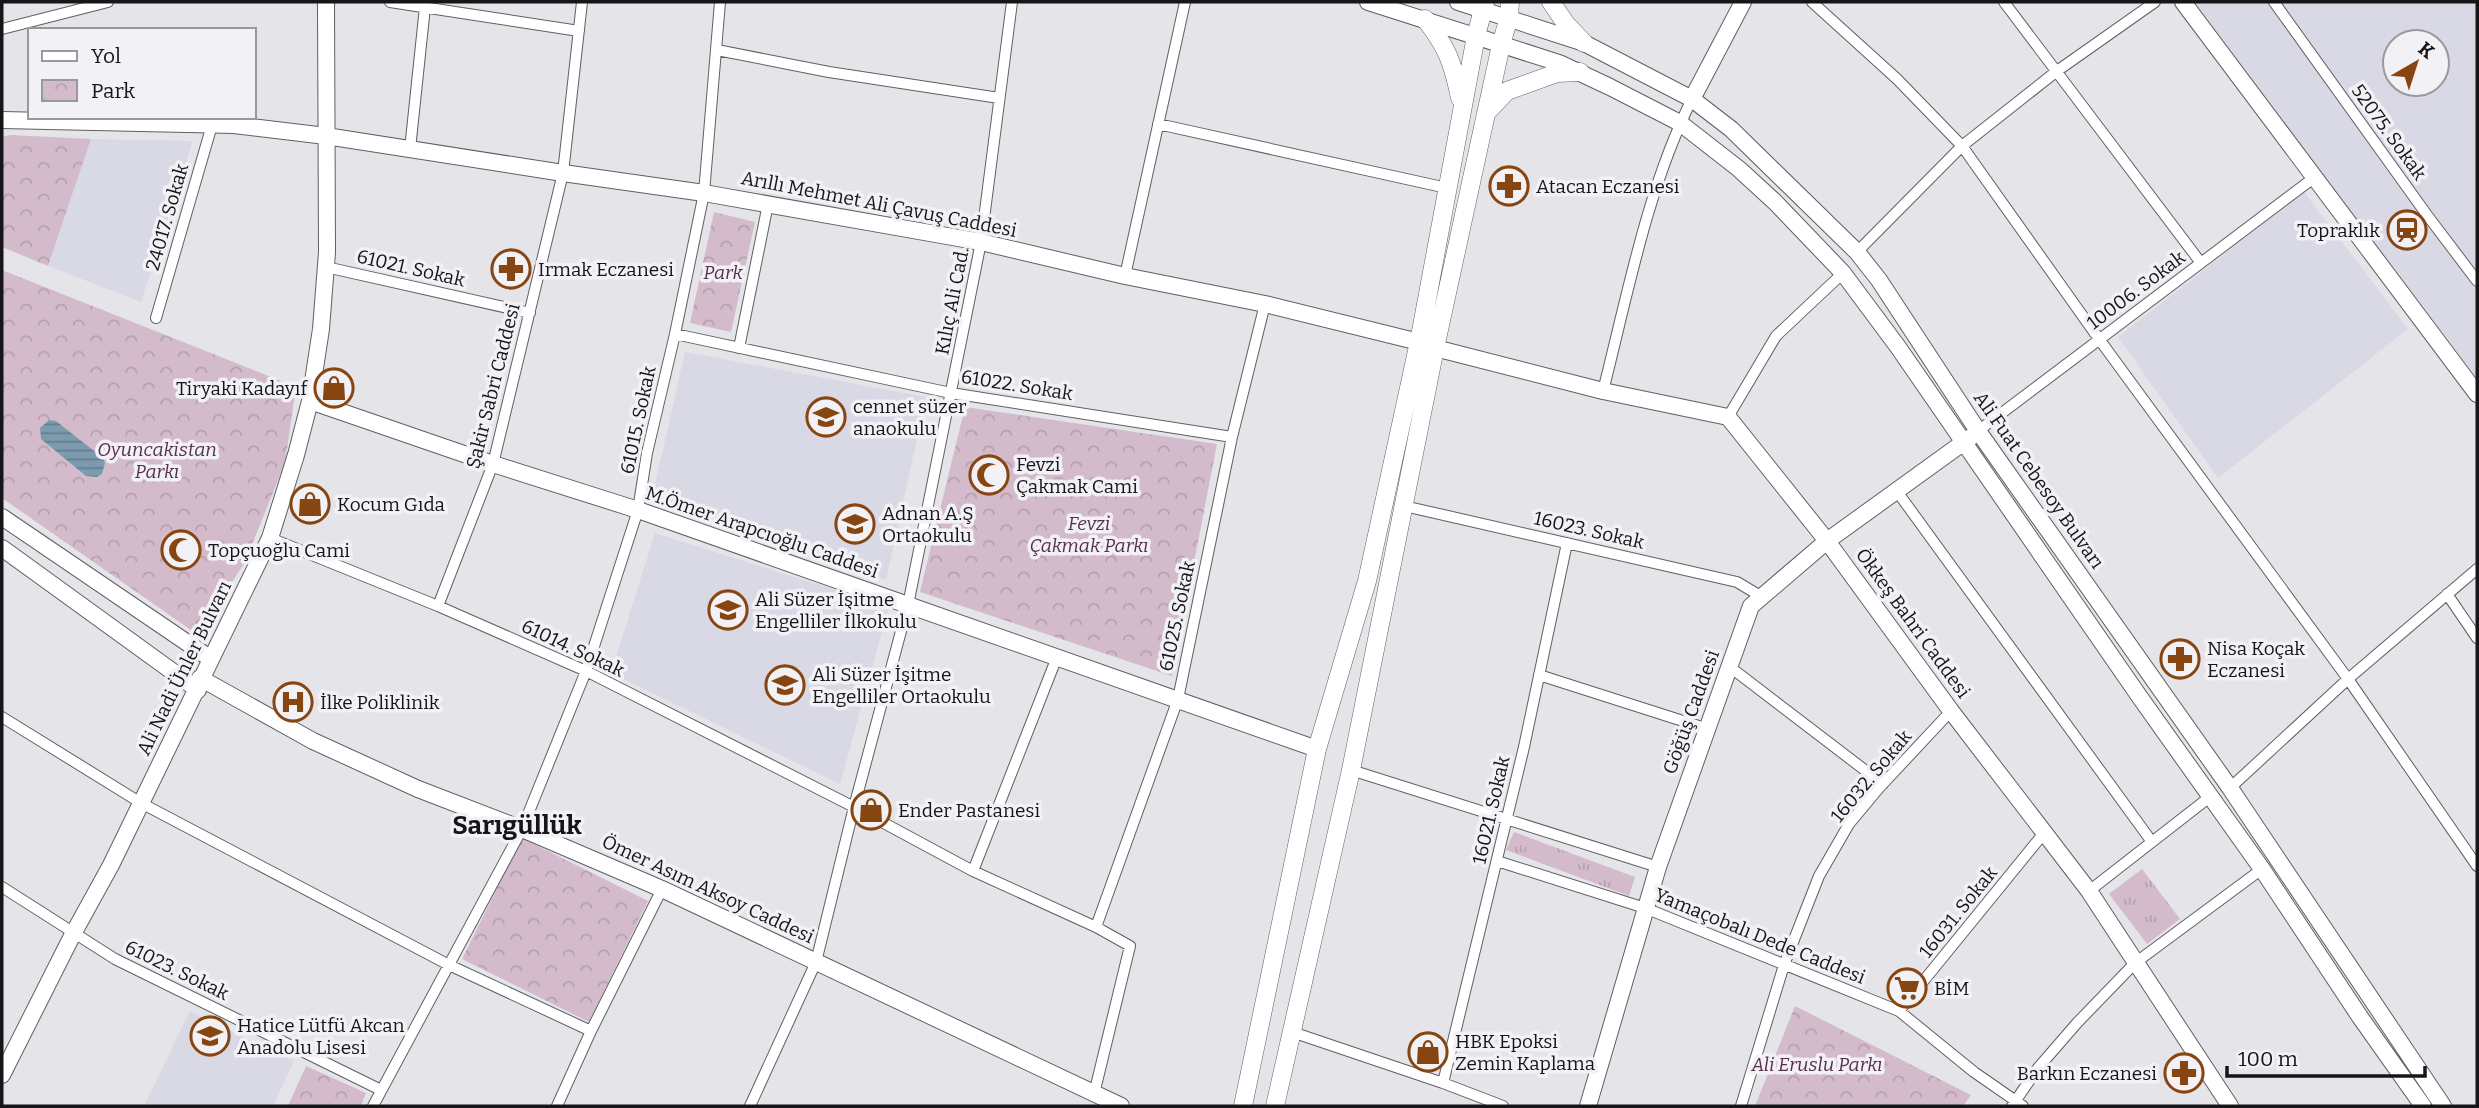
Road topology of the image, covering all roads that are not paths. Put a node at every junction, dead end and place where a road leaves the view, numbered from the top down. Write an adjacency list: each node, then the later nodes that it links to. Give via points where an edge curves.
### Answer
1 (108, 2): 21 (street)
2 (326, 2): 37 (street, Ali Nadi Ünler Bulvarı)
3 (390, 2): 18 (street)
4 (582, 2): 22 (street, Şakir Sabri Caddesi)
5 (720, 2): 26 (street, 61015. Sokak)
6 (1012, 2): 29 (street, Kılıç Ali Cad.)
7 (1185, 2): 35 (street)
8 (1368, 2): 20 (street)
9 (1458, 2): 17 (street, Ali Fuat Cebesoy Bulvarı)
10 (1551, 2): 24 (main road)
11 (1743, 2): 30 (street)
12 (1812, 2): 38 (street)
13 (2004, 2): 27 (street)
14 (2155, 2): 27 (street)
15 (2183, 2): 41 (street)
16 (2274, 2): 51 (street, 52075. Sokak)
17 (1485, 5): 19 (street, Ali Fuat Cebesoy Bulvarı); 23 (main road)
18 (425, 7): 22 (street); 39 (street)
19 (1510, 10): 24 (street, Ali Fuat Cebesoy Bulvarı); 25 (main road)
20 (1425, 19): 23 (street); 31 (main road, via 1451,58)
21 (2, 29)
22 (579, 31): 40 (street, Şakir Sabri Caddesi)
23 (1476, 36): 25 (street); 31 (main road)
24 (1584, 43): 30 (street, Ali Fuat Cebesoy Bulvarı)
25 (1501, 45): 28 (street); 32 (main road)
26 (717, 50): 29 (street); 43 (street, 61015. Sokak)
27 (2057, 71): 38 (street); 47 (street)
28 (1580, 72): 32 (main road, via 1557,74 1507,91); 34 (street)
29 (999, 98): 45 (street, Kılıç Ali Cad.)
30 (1692, 99): 34 (street); 46 (street, Ali Fuat Cebesoy Bulvarı, via 1731,129)
31 (1462, 106): 42 (main road)
32 (1486, 113): 57 (main road)
33 (2, 120): 36 (street, Arıllı Mehmet Ali Çavuş Caddesi)
34 (1680, 123): 49 (street, via 1748,177); 59 (street, via 1647,218)
35 (1158, 124): 42 (street); 50 (street)
36 (212, 125): 37 (street, Arıllı Mehmet Ali Çavuş Caddesi); 54 (street, 24017. Sokak)
37 (326, 136): 39 (street, Arıllı Mehmet Ali Çavuş Caddesi); 48 (street, Ali Nadi Ünler Bulvarı)
38 (1962, 146): 46 (street); 56 (street)
39 (410, 149): 40 (street, Arıllı Mehmet Ali Çavuş Caddesi)
40 (563, 173): 43 (street, Arıllı Mehmet Ali Çavuş Caddesi); 53 (street, Şakir Sabri Caddesi)
41 (2315, 177): 47 (street, 10006. Sokak); 61 (street)
42 (1447, 188): 57 (main road)
43 (704, 193): 44 (street, Arıllı Mehmet Ali Çavuş Caddesi); 55 (street, 61015. Sokak)
44 (768, 204): 45 (street, Arıllı Mehmet Ali Çavuş Caddesi); 58 (street)
45 (981, 242): 50 (street, Arıllı Mehmet Ali Çavuş Caddesi); 60 (street, Kılıç Ali Cad.)
46 (1857, 252): 64 (street, Ali Fuat Cebesoy Bulvarı)
47 (2201, 262): 56 (street, 10006. Sokak)
48 (326, 267): 53 (street, 61021. Sokak); 62 (street, Ali Nadi Ünler Bulvarı)
49 (1843, 273): 63 (street, via 1776,335); 66 (street)
50 (1125, 276): 52 (street, Arıllı Mehmet Ali Çavuş Caddesi)
51 (2477, 281)
52 (1265, 304): 57 (street, Arıllı Mehmet Ali Çavuş Caddesi); 65 (street, 61025. Sokak)
53 (530, 313): 67 (street, Şakir Sabri Caddesi)
54 (156, 318)
55 (675, 334): 58 (street, 61022. Sokak); 70 (street, 61015. Sokak)
56 (2099, 339): 64 (street, 10006. Sokak); 87 (street)
57 (1427, 345): 59 (street); 69 (main road); 93 (main road, via 1367,581)
58 (739, 348): 60 (street, 61022. Sokak)
59 (1604, 391): 63 (street)
60 (951, 393): 65 (street, 61022. Sokak); 79 (street, Kılıç Ali Cad.)
61 (2477, 394)
62 (310, 401): 67 (street, M.Ömer Arapcıoğlu Caddesi); 72 (street, Ali Nadi Ünler Bulvarı)
63 (1728, 417): 73 (street, Ökkeş Bahri Caddesi)
64 (1978, 431): 66 (street, Göğüş Caddesi); 96 (street, Ali Fuat Cebesoy Bulvarı)
65 (1232, 437): 89 (street, 61025. Sokak)
66 (1964, 442): 68 (street, Göğüş Caddesi); 97 (street)
67 (493, 464): 70 (street, M.Ömer Arapcıoğlu Caddesi); 80 (street, Şakir Sabri Caddesi)
68 (1896, 491): 73 (street, Göğüş Caddesi); 103 (street)
69 (1405, 506): 74 (street, 16023. Sokak); 94 (main road)
70 (638, 510): 79 (street, M.Ömer Arapcıoğlu Caddesi); 85 (street, 61015. Sokak)
71 (2, 517): 83 (street)
72 (270, 538): 80 (street, 61014. Sokak); 83 (street, Ali Nadi Ünler Bulvarı)
73 (1827, 541): 78 (street, Göğüş Caddesi); 90 (street, Ökkeş Bahri Caddesi)
74 (1567, 543): 78 (street, 16023. Sokak, via 1737,582); 86 (street, 16021. Sokak)
75 (2, 548): 88 (street, Ömer Asım Aksoy Caddesi)
76 (2477, 569): 77 (street)
77 (2447, 594): 81 (street); 87 (street)
78 (1762, 597): 84 (street, Göğüş Caddesi, via 1751,606)
79 (908, 605): 82 (street, M.Ömer Arapcıoğlu Caddesi); 99 (street, Kılıç Ali Cad.)
80 (438, 606): 85 (street, 61014. Sokak)
81 (2477, 638)
82 (1057, 657): 89 (street, M.Ömer Arapcıoğlu Caddesi); 108 (street)
83 (211, 659): 88 (street, Ali Nadi Ünler Bulvarı)
84 (1730, 667): 92 (street, Göğüş Caddesi); 95 (street)
85 (586, 671): 99 (street, 61014. Sokak); 101 (street, 61015. Sokak)
86 (1539, 675): 92 (street); 100 (street, 16021. Sokak)
87 (2348, 679): 96 (street); 105 (street)
88 (199, 684): 98 (street, Ali Nadi Ünler Bulvarı); 101 (street, Ömer Asım Aksoy Caddesi, via 418,789)
89 (1178, 699): 93 (street, M.Ömer Arapcıoğlu Caddesi); 113 (street, 61025. Sokak)
90 (1951, 710): 95 (street, 16032. Sokak); 102 (street, Ökkeş Bahri Caddesi)
91 (2, 717): 98 (street)
92 (1708, 729): 106 (street, Göğüş Caddesi)
93 (1317, 749): 131 (main road)
94 (1351, 770): 100 (street, Yamaçobalı Dede Caddesi); 121 (main road)
95 (1883, 784): 118 (street, 16032. Sokak, via 1849,824 1819,876)
96 (2230, 788): 138 (street, Ali Fuat Cebesoy Bulvarı)
97 (2211, 796): 103 (street); 107 (street)
98 (141, 803): 114 (street, Ali Nadi Ünler Bulvarı); 117 (street)
99 (854, 807): 108 (street, 61014. Sokak); 115 (street, Kılıç Ali Cad.)
100 (1506, 819): 104 (street, 16021. Sokak); 106 (street, Yamaçobalı Dede Caddesi)
101 (522, 829): 110 (street, Ömer Asım Aksoy Caddesi); 117 (street, 61015. Sokak)
102 (2044, 833): 111 (street, Ökkeş Bahri Caddesi); 119 (street, 16031. Sokak)
103 (2152, 842): 111 (street)
104 (1497, 861): 112 (street, Yamaçobalı Dede Caddesi); 123 (street, 16021. Sokak)
105 (2477, 866)
106 (1658, 867): 112 (street, Göğüş Caddesi)
107 (2262, 869): 116 (street); 137 (street)
108 (973, 871): 113 (street, 61014. Sokak)
109 (2, 887): 114 (street, 61023. Sokak)
110 (662, 889): 115 (street, Ömer Asım Aksoy Caddesi); 120 (street)
111 (2089, 891): 116 (street, Ökkeş Bahri Caddesi)
112 (1645, 908): 118 (street, Yamaçobalı Dede Caddesi); 134 (street, Göğüş Caddesi)
113 (1096, 927): 125 (street, 61014. Sokak, via 1130,946)
114 (73, 934): 122 (street, Ali Nadi Ünler Bulvarı); 124 (street, 61023. Sokak)
115 (816, 962): 125 (street, Ömer Asım Aksoy Caddesi); 129 (street, Kılıç Ali Cad.)
116 (2135, 963): 126 (street, via 2069,1032); 136 (street, Ökkeş Bahri Caddesi)
117 (449, 965): 120 (street); 124 (street, 61015. Sokak)
118 (1784, 965): 119 (street, Yamaçobalı Dede Caddesi); 135 (street, 16032. Sokak)
119 (1899, 1012): 126 (street, Yamaçobalı Dede Caddesi)
120 (591, 1031): 128 (street)
121 (1292, 1032): 123 (street); 132 (main road)
122 (2, 1075)
123 (1443, 1083): 133 (street)
124 (381, 1090): 127 (street, 61015. Sokak)
125 (1094, 1094): 130 (street, Ömer Asım Aksoy Caddesi)
126 (2017, 1104)
127 (373, 1106)
128 (557, 1106)
129 (750, 1106)
130 (1121, 1106)
131 (1243, 1106)
132 (1276, 1106)
133 (1503, 1106)
134 (1588, 1106)
135 (1741, 1106)
136 (2230, 1106)
137 (2423, 1106)
138 (2443, 1106)

